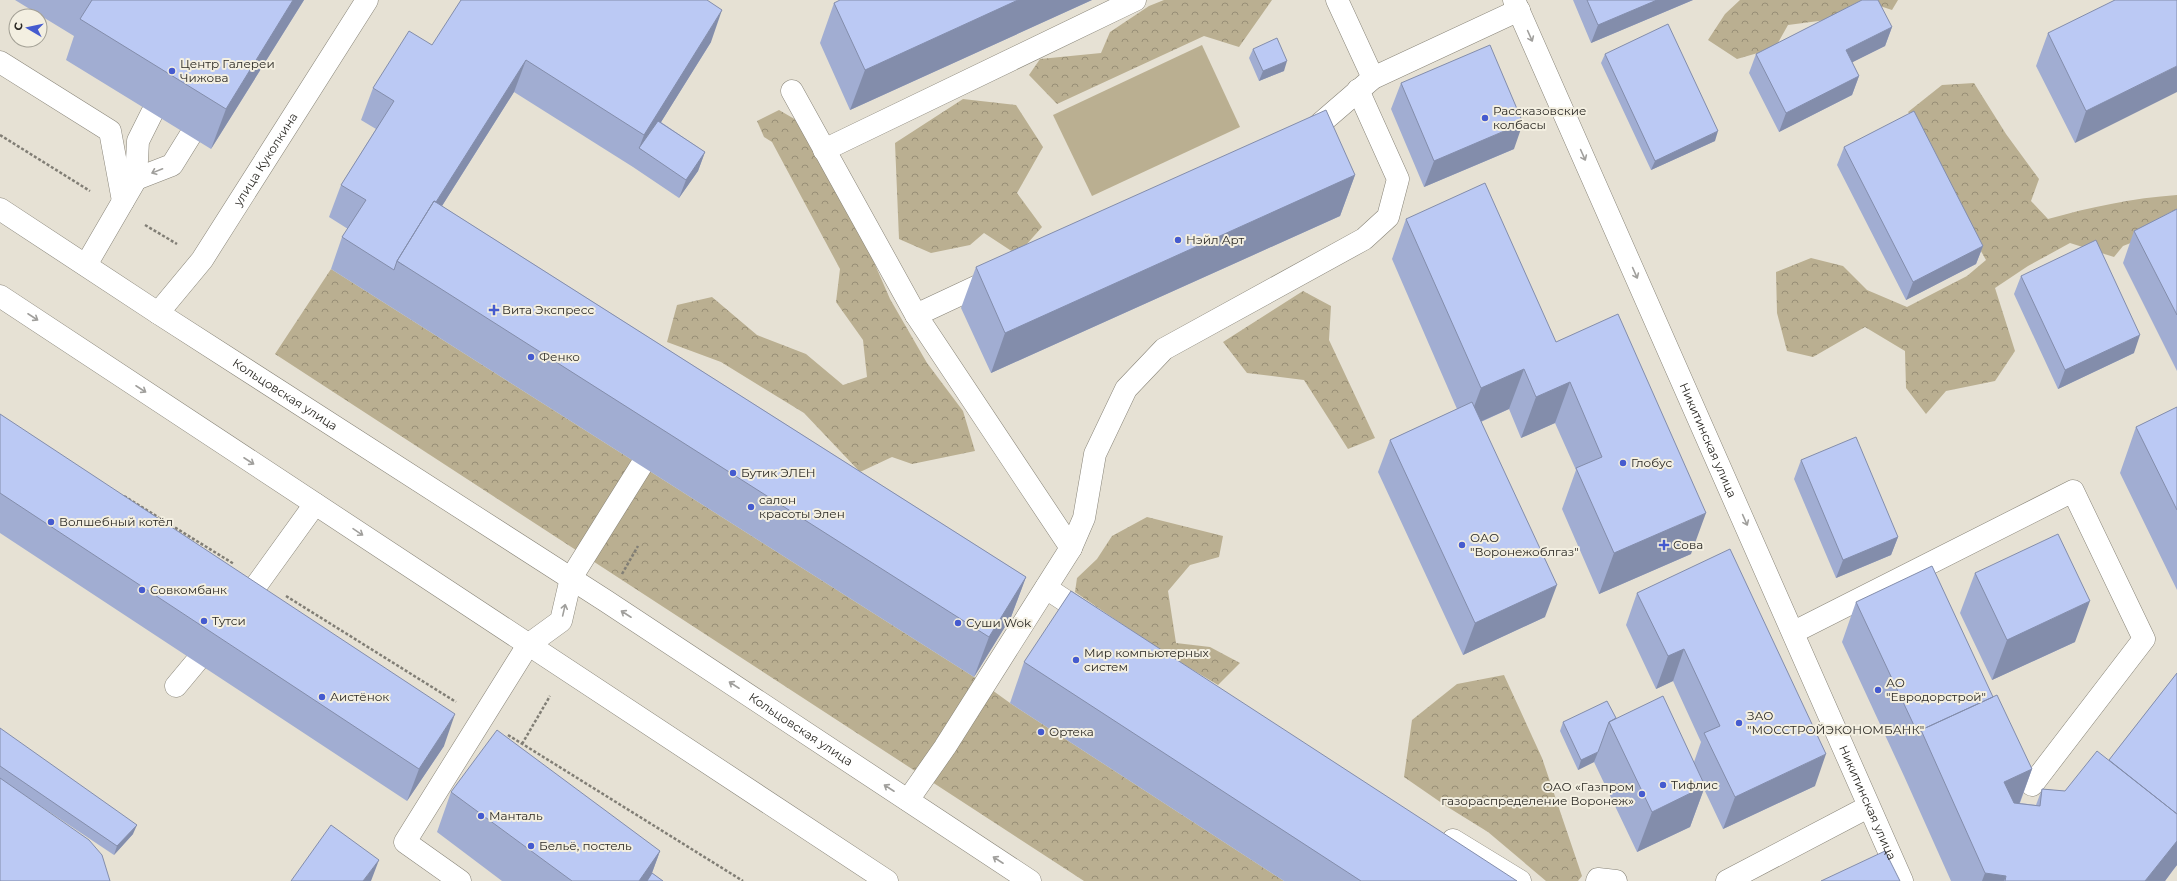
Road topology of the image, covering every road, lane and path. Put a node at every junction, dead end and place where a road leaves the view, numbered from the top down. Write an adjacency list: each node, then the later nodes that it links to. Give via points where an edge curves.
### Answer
1 (367, 0): 18 (main road, улица Куколкина, via 202,260)
2 (1135, 0): 11 (main road)
3 (1338, 0): 6 (main road)
4 (1517, 5): 6 (main road); 29 (main road, Никитинская улица, one-way to 29)
5 (0, 62): 13 (main road, via 110,131)
6 (1366, 84): 10 (main road, via 1314,130); 23 (main road, via 1398,179 1388,217 1364,239 1164,349 1126,389 1095,454 1084,518)
7 (792, 91): 11 (main road)
8 (152, 113): 12 (main road, via 138,141)
9 (190, 136): 12 (main road, one-way to 12, via 172,164)
10 (1286, 143)
11 (824, 150): 19 (main road)
12 (136, 179): 13 (main road)
13 (123, 201): 15 (main road)
14 (0, 209): 15 (main road, Кольцовская улица)
15 (86, 265): 18 (main road, Кольцовская улица)
16 (1012, 271): 19 (main road)
17 (0, 296): 22 (main road, one-way to 22)
18 (158, 313): 24 (main road, Кольцовская улица)
19 (916, 315): 23 (main road)
20 (641, 466): 24 (main road)
21 (121, 493): 25 (path)
22 (315, 504): 25 (main road); 30 (main road, one-way to 30)
23 (1071, 548): 26 (main road)
24 (571, 578): 30 (main road, one-way to 24, via 561,621); 35 (main road, Кольцовская улица, one-way to 24)
25 (261, 581): 27 (main road); 33 (path)
26 (1046, 588): 28 (main road); 35 (main road, via 945,747)
27 (238, 610)
28 (1109, 629)
29 (1794, 632): 34 (main road, via 2073,491 2144,639); 36 (main road, Никитинская улица)
30 (528, 645): 33 (main road); 40 (main road)
31 (196, 662): 32 (main road)
32 (176, 686)
33 (482, 718): 38 (main road, via 405,842); 39 (path)
34 (2032, 785)
35 (908, 800): 41 (main road, Кольцовская улица, one-way to 35)
36 (1868, 807): 45 (main road); 46 (main road, Никитинская улица)
37 (1439, 831): 42 (main road)
38 (452, 879)
39 (743, 881)
40 (887, 881)
41 (1030, 881)
42 (1520, 881)
43 (1597, 881): 44 (main road)
44 (1616, 881)
45 (1727, 881)
46 (1902, 881)

